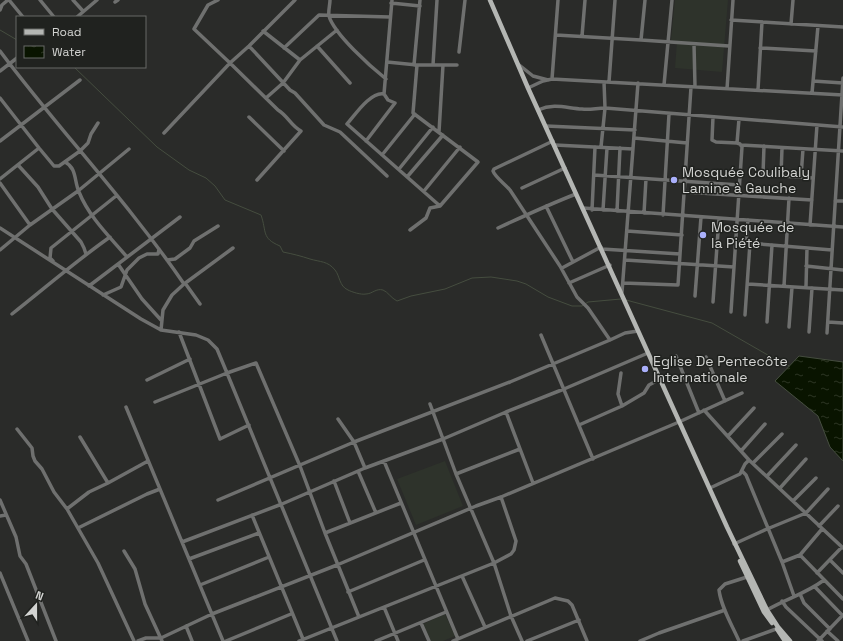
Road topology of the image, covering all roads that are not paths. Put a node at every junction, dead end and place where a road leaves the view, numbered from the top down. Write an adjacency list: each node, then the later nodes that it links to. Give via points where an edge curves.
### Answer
1 (8, 0): 23 (street); 25 (street)
2 (40, 0): 26 (street)
3 (73, 0): 24 (street)
4 (97, 0): 24 (street)
5 (204, 0): 21 (street)
6 (218, 0): 21 (street)
7 (295, 0): 36 (street)
8 (330, 0): 28 (street)
9 (420, 0): 22 (street)
10 (437, 0): 58 (street)
11 (465, 0): 50 (street)
12 (490, 0): 56 (main road)
13 (558, 0): 37 (street)
14 (585, 0): 38 (street)
15 (615, 0): 39 (street)
16 (645, 0): 40 (street)
17 (672, 0): 41 (street)
18 (732, 0): 30 (street)
19 (793, 0): 32 (street)
20 (391, 2): 22 (street); 29 (street)
21 (208, 5): 55 (street, via 194,29)
22 (420, 6): 57 (street)
23 (0, 10)
24 (83, 11): 27 (street)
25 (22, 16)
26 (53, 16)
27 (78, 16)
28 (329, 16): 29 (street); 35 (street); 46 (street, via 319,15)
29 (390, 17): 53 (street)
30 (731, 20): 31 (street); 45 (street)
31 (762, 22): 32 (street); 47 (street)
32 (791, 24): 33 (street)
33 (818, 26): 34 (street); 49 (street)
34 (843, 28)
35 (337, 30): 44 (street); 63 (street, via 361,58)
36 (263, 31): 43 (street); 46 (street)
37 (556, 35): 38 (street); 64 (street)
38 (582, 36): 39 (street)
39 (612, 38): 40 (street); 68 (street)
40 (641, 40): 41 (street)
41 (668, 42): 42 (street); 72 (street)
42 (694, 44): 45 (street); 73 (street)
43 (249, 46): 55 (street); 67 (street)
44 (317, 46): 52 (street); 69 (street)
45 (729, 46): 75 (street)
46 (284, 48): 52 (street)
47 (760, 48): 49 (street); 76 (street)
48 (0, 51): 54 (street)
49 (816, 51): 66 (street)
50 (459, 52)
51 (16, 59): 54 (street)
52 (300, 60): 67 (street)
53 (387, 62): 57 (street); 63 (street)
54 (9, 63): 61 (street); 84 (street)
55 (230, 63): 81 (street); 103 (street)
56 (518, 63): 64 (street, via 526,72); 74 (main road)
57 (416, 65): 58 (street); 88 (street, via 413,113)
58 (433, 65): 59 (street)
59 (443, 65): 60 (street); 102 (street)
60 (457, 65)
61 (0, 70)
62 (843, 78): 71 (street)
63 (386, 79): 78 (street)
64 (550, 79): 68 (street); 74 (street)
65 (80, 80): 84 (street)
66 (813, 81): 71 (street); 77 (street)
67 (283, 82): 81 (street); 137 (street, via 324,125 340,132)
68 (607, 82): 70 (street); 85 (street)
69 (350, 83)
70 (638, 83): 72 (street); 87 (street)
71 (843, 83): 79 (street)
72 (664, 85): 73 (street)
73 (692, 87): 75 (street); 90 (street)
74 (528, 88): 86 (main road)
75 (726, 89): 76 (street)
76 (758, 90): 77 (street)
77 (812, 93): 79 (street)
78 (384, 94): 107 (street, via 388,100 395,103); 107 (street, via 372,96 347,124)
79 (842, 95): 99 (street)
80 (0, 98): 82 (street)
81 (266, 98): 126 (street, via 301,131)
82 (4, 103): 83 (street); 95 (street)
83 (0, 106)
84 (44, 108): 95 (street); 125 (street)
85 (605, 108): 86 (street, via 551,106); 87 (street); 100 (street)
86 (538, 110): 97 (main road)
87 (636, 111): 89 (street); 101 (street)
88 (415, 114): 98 (street); 128 (street)
89 (669, 114): 90 (street); 108 (street)
90 (689, 115): 92 (street); 110 (street)
91 (250, 117): 126 (street)
92 (712, 117): 93 (street); 111 (street, via 712,140)
93 (739, 119): 96 (street); 111 (street)
94 (98, 123): 125 (street, via 90,134 88,143)
95 (21, 125): 106 (street); 117 (street)
96 (817, 125): 99 (street); 124 (street)
97 (546, 126): 100 (street); 109 (main road)
98 (433, 127): 102 (street); 132 (street)
99 (842, 127): 127 (street)
100 (603, 128): 101 (street); 116 (street)
101 (635, 130): 105 (street)
102 (439, 132): 104 (street)
103 (164, 133)
104 (443, 135): 114 (street); 140 (street)
105 (634, 138): 108 (street); 122 (street)
106 (0, 141)
107 (366, 141): 128 (street)
108 (668, 141): 110 (street); 148 (street)
109 (554, 143): 115 (street); 131 (main road); 173 (street, via 493,171 510,190)
110 (687, 143): 149 (street)
111 (737, 143): 112 (street)
112 (742, 145): 113 (street); 151 (street)
113 (764, 146): 120 (street); 139 (street, via 763,174)
114 (460, 147): 154 (street); 163 (street, via 478,162)
115 (595, 147): 116 (street); 136 (street)
116 (601, 147): 118 (street)
117 (39, 148): 129 (street, via 54,166); 130 (street)
118 (607, 148): 119 (street); 138 (street)
119 (620, 148): 122 (street); 141 (street)
120 (782, 148): 123 (street); 139 (street)
121 (129, 149): 135 (street)
122 (633, 149): 143 (street)
123 (803, 149): 124 (street); 144 (street)
124 (815, 150): 127 (street); 145 (street)
125 (80, 151): 129 (street); 135 (street)
126 (284, 151): 147 (street)
127 (841, 151): 133 (street)
128 (382, 155): 132 (street)
129 (65, 162): 153 (street, via 74,172)
130 (18, 164): 142 (street); 166 (street, via 38,187)
131 (566, 168): 152 (street); 156 (main road)
132 (398, 169): 140 (street)
133 (837, 172): 134 (street); 161 (street)
134 (843, 173)
135 (98, 174): 153 (street); 157 (street)
136 (594, 175): 138 (street); 167 (street)
137 (387, 176)
138 (606, 176): 141 (street); 168 (street)
139 (781, 176): 144 (street)
140 (408, 177): 154 (street)
141 (620, 177): 143 (street); 169 (street)
142 (0, 178)
143 (631, 178): 146 (street); 170 (street)
144 (801, 178): 145 (street)
145 (813, 178): 160 (street)
146 (646, 179): 148 (street); 171 (street)
147 (257, 180)
148 (665, 180): 149 (street); 174 (street)
149 (685, 182): 151 (street); 155 (street)
150 (0, 183): 182 (street)
151 (739, 185): 158 (street)
152 (522, 188)
153 (78, 191): 166 (street); 172 (street)
154 (424, 191): 163 (street)
155 (684, 192): 158 (street); 175 (street)
156 (576, 194): 164 (street); 165 (main road)
157 (116, 196): 172 (street); 195 (street)
158 (738, 196): 159 (street); 179 (street)
159 (789, 198): 160 (street); 181 (street)
160 (812, 200): 183 (street)
161 (835, 201): 162 (street); 185 (street)
162 (843, 201)
163 (440, 206): 189 (street, via 430,208 426,218)
164 (546, 206): 173 (street); 212 (street)
165 (583, 208): 167 (street); 201 (main road)
166 (52, 209): 182 (street); 190 (street)
167 (592, 210): 168 (street)
168 (603, 210): 169 (street)
169 (617, 211): 170 (street)
170 (628, 212): 171 (street); 191 (street)
171 (644, 213): 174 (street)
172 (92, 215): 190 (street); 193 (street)
173 (526, 215): 188 (street); 221 (street)
174 (663, 215): 175 (street)
175 (683, 216): 177 (street); 192 (street)
176 (180, 217): 195 (street)
177 (701, 217): 178 (street); 217 (street)
178 (719, 218): 179 (street); 218 (street)
179 (737, 219): 180 (street); 196 (street)
180 (748, 220): 181 (street); 197 (street)
181 (788, 223): 183 (street); 199 (street)
182 (30, 225): 194 (street)
183 (810, 225): 185 (street)
184 (218, 226): 210 (street, via 194,241 190,248 176,259)
185 (834, 227): 186 (street); 206 (street)
186 (843, 227)
187 (0, 228): 194 (street)
188 (498, 228)
189 (410, 230)
190 (71, 231): 207 (street, via 81,242); 213 (street, via 51,248 50,258)
191 (627, 231): 192 (street); 205 (street)
192 (682, 235): 208 (street)
193 (110, 236): 207 (street); 209 (street)
194 (14, 237): 204 (street); 213 (street)
195 (151, 239): 203 (street); 209 (street)
196 (736, 242): 197 (street); 220 (street)
197 (748, 243): 198 (street); 229 (street)
198 (772, 245): 199 (street); 230 (street)
199 (787, 247): 202 (street); 232 (street)
200 (233, 248): 228 (street)
201 (602, 248): 205 (street); 212 (street); 216 (main road)
202 (806, 248): 206 (street); 219 (street)
203 (159, 249): 210 (street); 225 (street, via 158,254 147,254 139,258)
204 (0, 250)
205 (626, 250): 208 (street); 211 (street)
206 (832, 250): 222 (street)
207 (86, 254): 224 (street)
208 (680, 254): 215 (street)
209 (127, 257): 214 (street)
210 (168, 260): 228 (street)
211 (625, 260): 215 (street); 227 (street)
212 (573, 262): 221 (street)
213 (55, 264): 224 (street)
214 (118, 264): 225 (street); 231 (street)
215 (680, 264): 217 (street); 227 (street, via 678,285)
216 (610, 265): 226 (street); 238 (main road)
217 (698, 265): 218 (street); 240 (street)
218 (716, 266): 220 (street); 241 (street)
219 (806, 266): 222 (street); 234 (street)
220 (734, 267): 243 (street)
221 (562, 268): 226 (street)
222 (831, 269): 223 (street); 236 (street)
223 (843, 270)
224 (66, 271): 231 (street); 244 (street)
225 (126, 274): 239 (street, via 121,287); 246 (street, via 142,299)
226 (569, 283): 257 (street)
227 (622, 283): 238 (street)
228 (184, 284): 242 (street); 246 (street, via 172,295 163,310)
229 (748, 284): 230 (street); 245 (street)
230 (769, 285): 232 (street); 247 (street)
231 (89, 286): 239 (street)
232 (784, 286): 233 (street)
233 (792, 287): 234 (street); 250 (street)
234 (806, 288): 235 (street)
235 (812, 288): 236 (street); 254 (street)
236 (829, 289): 237 (street); 248 (street)
237 (843, 290)
238 (622, 292): 252 (main road)
239 (103, 295): 251 (street)
240 (695, 296)
241 (713, 302)
242 (200, 304)
243 (731, 312)
244 (12, 314)
245 (745, 315)
246 (161, 320): 251 (street)
247 (767, 322)
248 (828, 322): 249 (street); 255 (street)
249 (843, 323)
250 (789, 327)
251 (161, 330): 253 (street)
252 (638, 331): 257 (street, via 625,333); 258 (main road)
253 (180, 332): 261 (street); 263 (street, via 208,340 217,349)
254 (809, 332)
255 (828, 333)
256 (541, 335): 262 (street)
257 (610, 340): 262 (street)
258 (648, 353): 265 (main road); 268 (street)
259 (676, 356): 279 (street)
260 (706, 356): 270 (street)
261 (190, 359): 266 (street); 267 (street)
262 (553, 364): 268 (street); 277 (street)
263 (227, 373): 267 (street); 284 (street); 301 (street, via 256,363)
264 (621, 373): 273 (street, via 618,394)
265 (660, 379): 273 (street, via 649,385 644,393); 281 (main road)
266 (147, 380)
267 (200, 384): 271 (street); 284 (street, via 220,438)
268 (564, 389): 278 (street); 283 (street)
269 (742, 393): 270 (street)
270 (725, 401): 276 (street)
271 (155, 402)
272 (430, 404): 277 (street)
273 (622, 406): 283 (street)
274 (126, 407): 298 (street)
275 (754, 408): 287 (street)
276 (704, 410): 279 (street); 287 (street)
277 (433, 412): 289 (street); 290 (street)
278 (506, 412): 289 (street); 292 (street)
279 (699, 413): 281 (street)
280 (338, 419): 290 (street)
281 (680, 422): 293 (main road); 295 (street)
282 (765, 424): 294 (street)
283 (579, 425): 295 (street)
284 (249, 426): 307 (street)
285 (17, 429): 324 (street, via 32,448 35,461)
286 (782, 434): 300 (street)
287 (728, 436): 294 (street)
288 (80, 437): 310 (street)
289 (443, 439): 299 (street); 305 (street)
290 (354, 442): 301 (street); 302 (street)
291 (796, 445): 306 (street)
292 (520, 449): 305 (street); 311 (street)
293 (692, 449): 312 (main road); 339 (main road)
294 (741, 451): 297 (street)
295 (593, 459): 311 (street)
296 (806, 459): 313 (street)
297 (749, 460): 300 (street); 304 (street)
298 (148, 461): 310 (street); 314 (street)
299 (384, 461): 302 (street); 321 (street)
300 (753, 463): 306 (street)
301 (300, 466): 307 (street); 316 (street)
302 (364, 468): 303 (street)
303 (358, 471): 309 (street); 326 (street)
304 (742, 471): 312 (street); 334 (street, via 746,475)
305 (456, 474): 325 (street)
306 (767, 476): 313 (street)
307 (271, 478): 319 (street); 322 (street)
308 (816, 478): 320 (street)
309 (334, 481): 316 (street); 331 (street)
310 (108, 483): 324 (street, via 89,492)
311 (533, 483): 317 (street)
312 (710, 488): 339 (main road)
313 (780, 488): 320 (street)
314 (160, 489): 333 (street); 338 (street)
315 (828, 490): 327 (street)
316 (310, 491): 322 (street); 336 (street)
317 (501, 498): 325 (street); 348 (street, via 516,541 511,554)
318 (0, 500): 328 (street)
319 (218, 500)
320 (793, 501): 327 (street)
321 (401, 503): 326 (street); 337 (street)
322 (282, 504): 329 (street); 353 (street)
323 (838, 506): 332 (street)
324 (67, 509): 333 (street)
325 (472, 509): 337 (street); 348 (street)
326 (376, 513): 331 (street)
327 (806, 513): 332 (street); 334 (street)
328 (6, 515): 330 (street); 389 (street, via 16,537 20,556 26,564)
329 (252, 515): 335 (street); 338 (street)
330 (0, 516)
331 (350, 523): 336 (street)
332 (820, 527): 340 (street); 342 (street)
333 (78, 528): 390 (street, via 98,563)
334 (767, 529): 339 (street); 347 (street)
335 (260, 533): 343 (street); 344 (street)
336 (325, 533): 349 (street)
337 (414, 533): 345 (street); 349 (street)
338 (182, 542): 344 (street)
339 (734, 544): 355 (main road); 368 (main road)
340 (843, 547): 346 (street)
341 (124, 551): 384 (street, via 135,569 146,604)
342 (800, 555): 347 (street); 351 (street)
343 (269, 557): 357 (street); 359 (street)
344 (189, 559): 357 (street)
345 (424, 560): 358 (street); 361 (street)
346 (830, 560): 351 (street); 352 (street)
347 (782, 562): 363 (street)
348 (494, 563): 354 (street); 372 (street)
349 (337, 565): 353 (street); 361 (street)
350 (0, 573): 388 (street)
351 (817, 573): 356 (street)
352 (843, 573)
353 (310, 575): 359 (street); 379 (street)
354 (462, 576): 358 (street); 378 (street)
355 (747, 577): 367 (street, via 721,586 719,590); 380 (main road, via 764,612)
356 (824, 580): 360 (street); 364 (street)
357 (200, 585): 370 (street)
358 (435, 586): 366 (street); 369 (street)
359 (282, 587): 370 (street); 371 (street)
360 (815, 587): 362 (street); 373 (street)
361 (348, 592): 374 (street)
362 (800, 594): 363 (street); 381 (street, via 804,603)
363 (794, 596): 365 (street)
364 (842, 598)
365 (782, 602): 368 (street); 387 (street)
366 (384, 607): 374 (street); 382 (street)
367 (725, 610): 403 (street); 404 (street)
368 (767, 610): 380 (main road)
369 (446, 612): 376 (street); 383 (street)
370 (212, 614): 377 (street); 393 (street)
371 (291, 614): 385 (street); 394 (street)
372 (510, 616): 375 (street, via 555,598 568,601); 378 (street); 400 (street)
373 (843, 616): 381 (street)
374 (359, 617): 379 (street)
375 (579, 620): 401 (street); 402 (street)
376 (422, 623): 382 (street); 398 (street)
377 (186, 626): 384 (street); 392 (street)
378 (485, 627): 383 (street)
379 (332, 628): 385 (street); 395 (street)
380 (777, 628): 386 (street); 406 (main road); 407 (main road); 408 (main road)
381 (829, 630): 387 (street); 409 (street)
382 (395, 633): 396 (street); 397 (street)
383 (458, 639): 399 (street)
384 (162, 640): 391 (street, via 146,638)
385 (301, 640)
386 (748, 640): 405 (street)
387 (820, 640)
388 (28, 641)
389 (56, 641)
390 (134, 641)
391 (138, 641)
392 (192, 641)
393 (223, 641)
394 (226, 641)
395 (337, 641)
396 (376, 641)
397 (398, 641)
398 (429, 641)
399 (453, 641)
400 (522, 641)
401 (527, 641)
402 (587, 641)
403 (640, 641)
404 (739, 641)
405 (743, 641)
406 (781, 641)
407 (785, 641)
408 (790, 641)
409 (838, 641)

